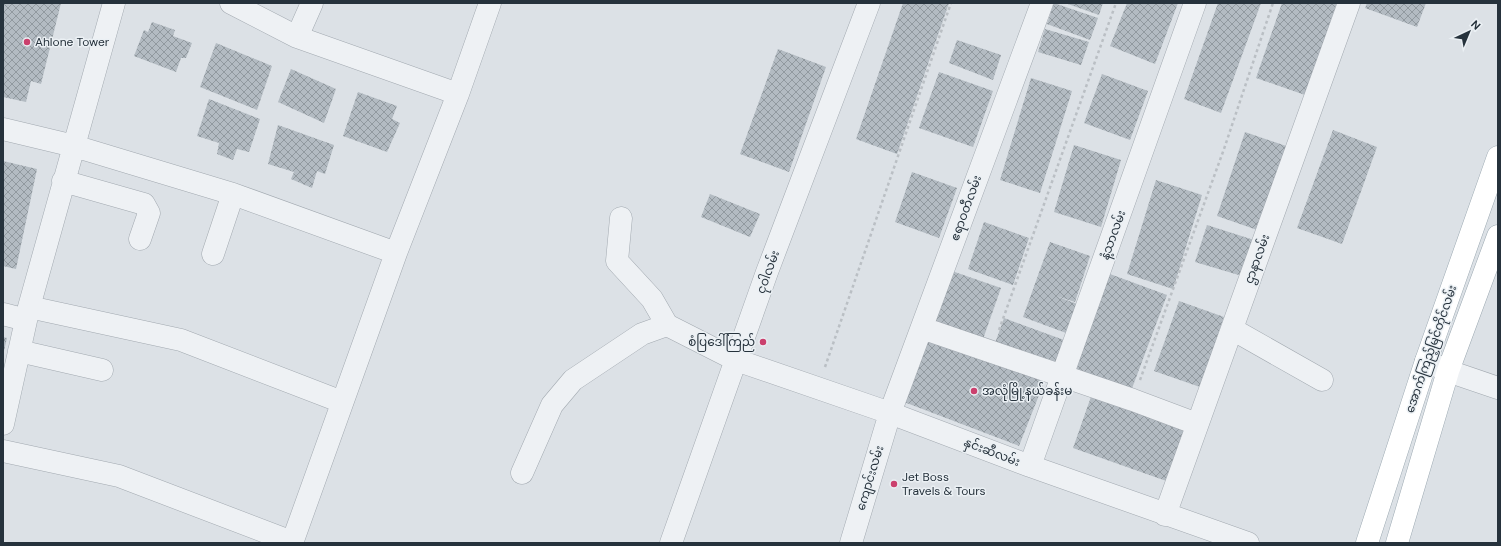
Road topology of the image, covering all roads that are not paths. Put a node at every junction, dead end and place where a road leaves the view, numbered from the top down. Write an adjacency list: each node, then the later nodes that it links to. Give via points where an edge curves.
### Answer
1 (114, 3): 12 (street)
2 (231, 3): 9 (street)
3 (312, 3): 9 (street)
4 (490, 3): 10 (street)
5 (869, 3): 27 (street, ငုဝါလမ်း)
6 (1042, 3): 24 (street, ဧရာဝတီလမ်း)
7 (1195, 3): 31 (street, နံ့သာလမ်း)
8 (1349, 3): 25 (street, ဌာနာလမ်း)
9 (297, 37): 10 (street)
10 (458, 94): 19 (street)
11 (3, 129): 12 (street)
12 (74, 146): 14 (street); 15 (street)
13 (1498, 157): 28 (main road, အောက်ကြည့်မြင်တိုင်လမ်း)
14 (63, 181): 18 (street, via 144,204 149,213); 21 (street)
15 (233, 194): 19 (street); 20 (street)
16 (621, 218): 23 (street, via 617,261 652,299)
17 (1498, 236): 30 (main road, အောက်ကြည့်မြင်တိုင်လမ်း)
18 (140, 240)
19 (396, 253): 34 (street)
20 (213, 254)
21 (28, 313): 22 (street); 26 (street); 34 (street, via 180,340)
22 (3, 314)
23 (667, 325): 27 (street, နှင်းဆီလမ်း); 40 (street, via 642,334 573,380 552,405)
24 (922, 328): 31 (street); 35 (street, ဧရာဝတီလမ်း)
25 (1232, 329): 32 (street); 37 (street, ဌာနာလမ်း)
26 (19, 351): 29 (street); 36 (street)
27 (736, 360): 35 (street, နှင်းဆီလမ်း); 43 (street, ငုဝါလမ်း)
28 (1426, 361): 30 (street); 46 (main road, အောက်ကြည့်မြင်တိုင်လမ်း)
29 (102, 370)
30 (1448, 371): 33 (street); 47 (main road, အောက်ကြည့်မြင်တိုင်လမ်း)
31 (1062, 376): 37 (street); 39 (street, နံ့သာလမ်း)
32 (1322, 380)
33 (1498, 388)
34 (342, 402): 42 (street)
35 (890, 413): 39 (street, နှင်းဆီလမ်း); 44 (street, ကျောင်းလမ်း)
36 (3, 424)
37 (1197, 424): 41 (street, ဌာနာလမ်း)
38 (3, 451): 42 (street, via 119,476)
39 (1030, 466): 41 (street, နှင်းဆီလမ်း)
40 (522, 473)
41 (1165, 515): 45 (street, နှင်းဆီလမ်း)
42 (292, 542)
43 (671, 543)
44 (851, 543)
45 (1248, 543)
46 (1367, 543)
47 (1397, 543)

